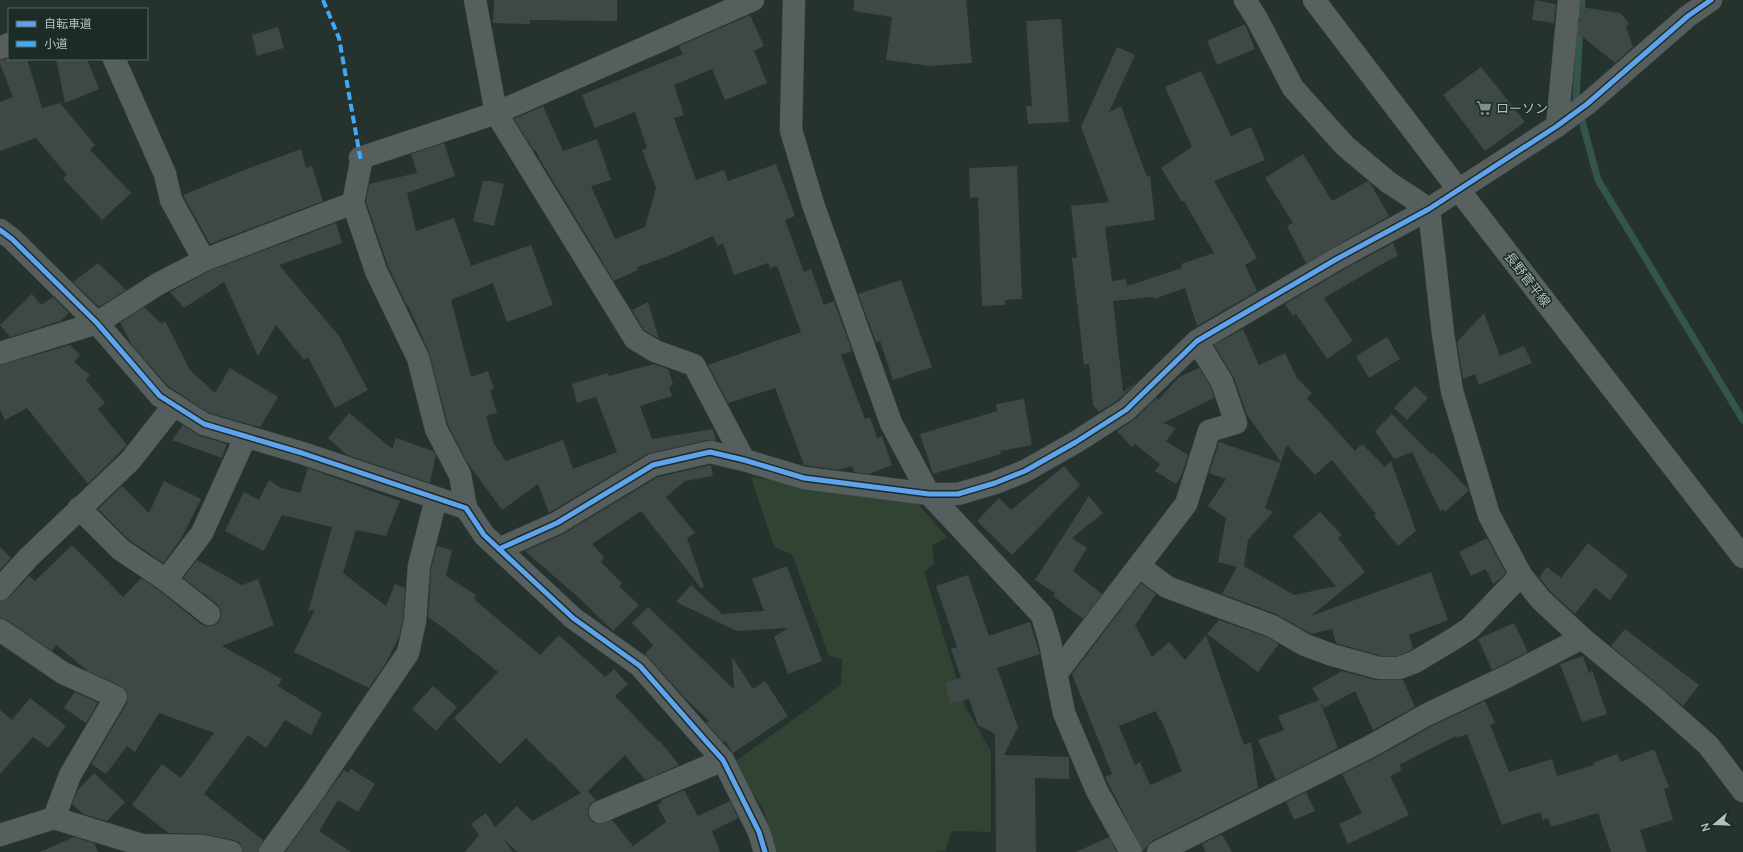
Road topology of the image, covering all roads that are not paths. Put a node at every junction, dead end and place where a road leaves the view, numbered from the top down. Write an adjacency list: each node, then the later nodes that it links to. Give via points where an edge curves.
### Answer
1 (474, 0): 9 (street)
2 (753, 0): 9 (street)
3 (794, 0): 22 (street, via 791,130 813,204 891,423)
4 (1245, 0): 13 (street, via 1293,88 1345,146 1388,182)
5 (1314, 0): 11 (main road, 長野菅平線)
6 (1569, 0): 10 (street)
7 (1711, 0): 10 (street, via 1688,16 1587,104)
8 (114, 60): 15 (street, via 165,174 171,200)
9 (496, 113): 12 (street, via 361,160); 21 (street, via 635,339 655,351 694,365)
10 (1562, 122): 11 (street)
11 (1458, 189): 13 (street); 27 (main road, 長野菅平線)
12 (353, 203): 15 (street); 25 (street, via 376,271 418,358 436,429 460,475)
13 (1429, 209): 17 (street, via 1334,260); 29 (street, via 1452,391 1489,515)
14 (0, 230): 16 (street)
15 (204, 260): 16 (street, via 158,284)
16 (97, 324): 18 (street); 19 (street, via 160,396)
17 (1197, 341): 22 (street, via 1126,410 1076,442 1025,471 995,483 958,494); 28 (street, via 1222,382 1236,423 1209,431 1186,504)
18 (0, 353)
19 (174, 405): 20 (street, via 204,424); 24 (street, via 130,461)
20 (246, 436): 23 (street); 30 (street, via 202,533)
21 (744, 460): 22 (street, via 804,478); 26 (street, via 710,452 653,465 557,523)
22 (929, 494): 35 (street, via 1042,615)
23 (436, 499): 25 (street); 42 (street, via 419,566 415,620 408,653)
24 (79, 508): 30 (street, via 121,550); 31 (street, via 28,557)
25 (466, 508): 26 (street, via 484,535)
26 (499, 549): 36 (street, via 573,618 640,666)
27 (1743, 556)
28 (1139, 566): 29 (street, via 1167,587 1272,626 1332,655 1378,668 1399,668 1415,662 1455,638 1470,628); 35 (street)
29 (1521, 576): 34 (street, via 1541,600)
30 (166, 580): 32 (street)
31 (0, 589)
32 (209, 614)
33 (0, 630): 39 (street, via 63,674 116,697 70,776)
34 (1582, 638): 37 (street, via 1708,745); 45 (street)
35 (1056, 674): 44 (street, via 1064,713 1097,791)
36 (723, 760): 38 (street); 43 (street, via 759,832)
37 (1743, 791)
38 (600, 812)
39 (54, 818): 40 (street); 41 (street, via 142,845 202,846)
40 (0, 835)
41 (231, 852)
42 (270, 852)
43 (765, 852)
44 (1131, 852)
45 (1158, 852)

